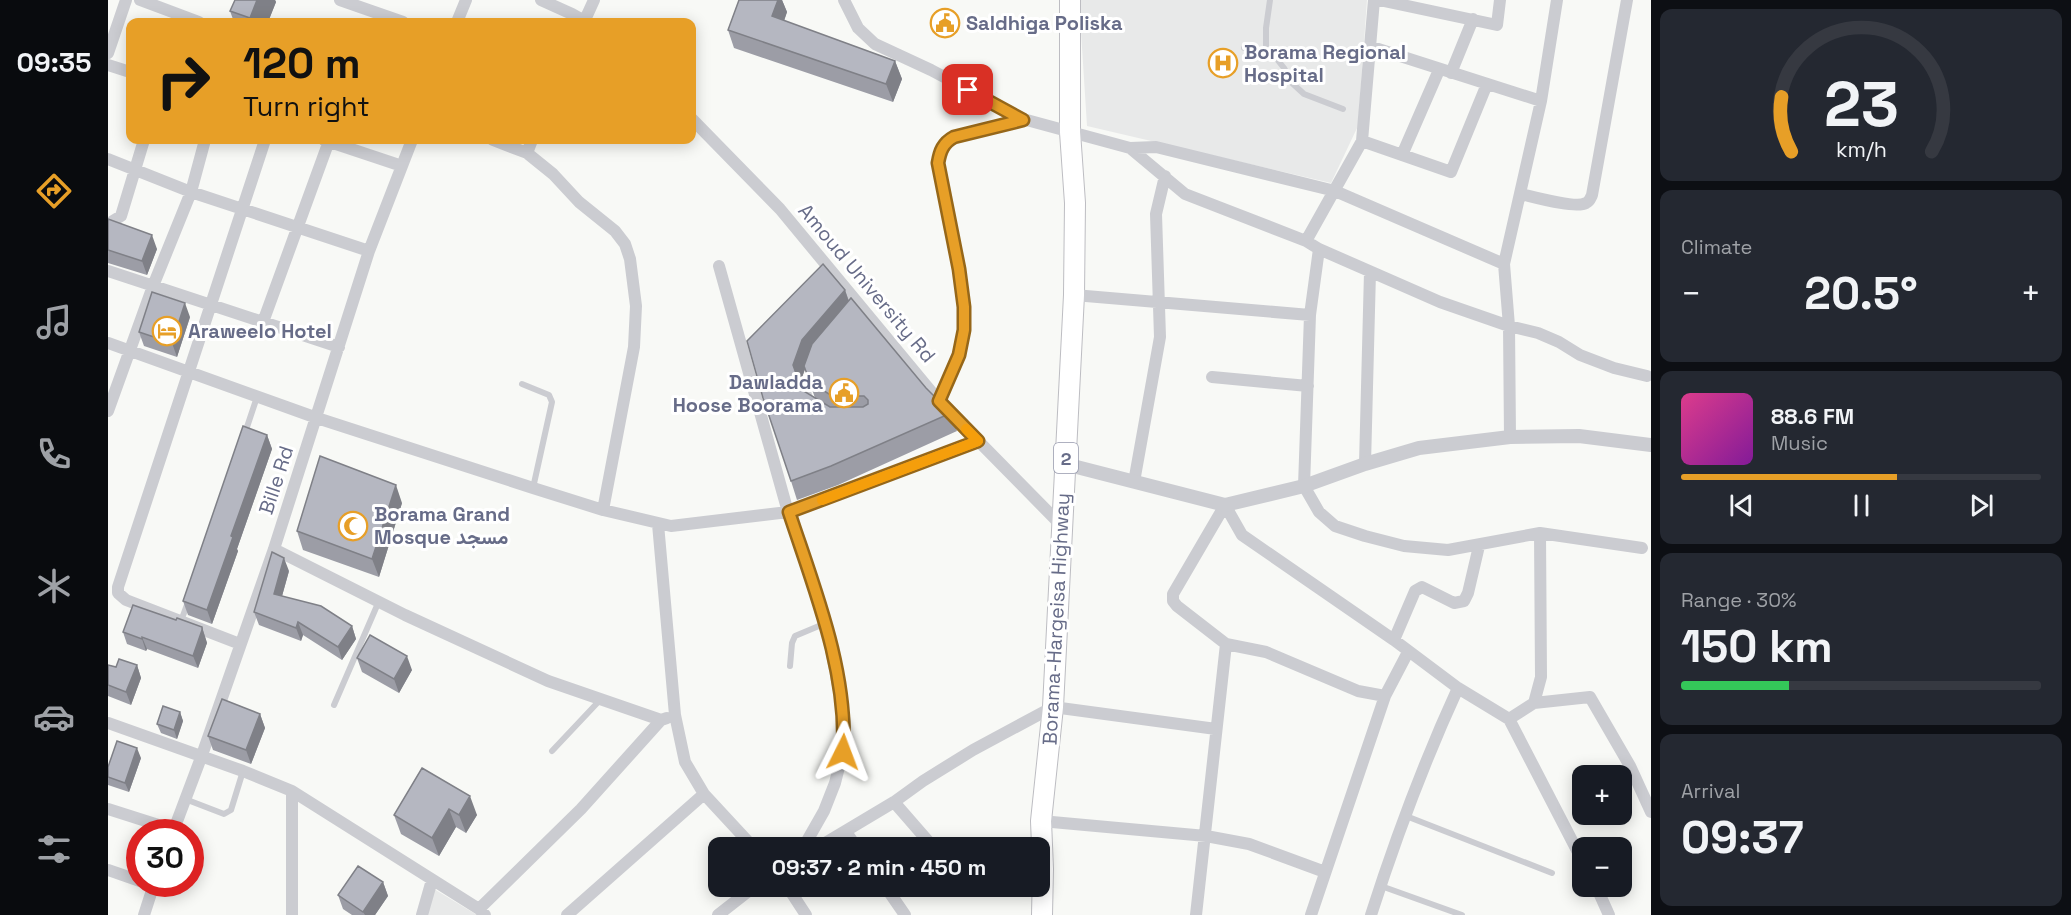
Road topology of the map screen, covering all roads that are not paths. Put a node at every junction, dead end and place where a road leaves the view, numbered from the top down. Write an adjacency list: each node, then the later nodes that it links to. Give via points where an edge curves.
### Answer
1 (126, 0): 24 (street)
2 (140, 0): 15 (street)
3 (340, 0): 16 (street)
4 (466, 0): 17 (street)
5 (541, 0): 18 (street)
6 (594, 0): 19 (street)
7 (844, 0): 31 (street, via 858,28 875,44 931,69)
8 (1070, 0): 33 (highway, Borama-Hargeisa Highway / 2)
9 (1270, 0): 23 (lane)
10 (1374, 0): 21 (street)
11 (1379, 0): 20 (street)
12 (1500, 0): 20 (street, via 1497,25)
13 (1557, 0): 29 (street)
14 (1627, 0): 52 (street, via 1592,195 1583,205)
15 (188, 18)
16 (392, 18)
17 (459, 18)
18 (577, 18)
19 (587, 18)
20 (1473, 19): 27 (street)
21 (1372, 47): 27 (street); 34 (street)
22 (1244, 48): 23 (lane)
23 (1266, 51): 30 (lane, via 1304,94)
24 (108, 53)
25 (108, 65): 26 (street)
26 (126, 71)
27 (1445, 72): 28 (street); 45 (street)
28 (1487, 84): 29 (street); 45 (street, via 1451,172)
29 (1541, 101): 52 (street)
30 (1343, 109)
31 (1023, 120): 33 (street); 80 (street, via 954,137 945,142 939,153 959,269 964,330 959,355)
32 (696, 122): 80 (street, Amoud University Rd, via 780,209 826,275)
33 (1070, 132): 43 (street); 64 (highway, Borama-Hargeisa Highway / 2, via 1075,203)
34 (1362, 141): 45 (street); 50 (street)
35 (143, 144): 48 (street)
36 (204, 144): 51 (street)
37 (264, 144): 53 (street)
38 (325, 144): 55 (street)
39 (338, 144): 47 (street)
40 (410, 144): 47 (street, Bille Rd)
41 (504, 144): 44 (street)
42 (531, 144): 44 (street)
43 (1130, 148): 49 (street); 50 (street, via 1156,147)
44 (528, 153): 94 (street, via 615,231 630,259 636,306 634,347)
45 (1402, 155)
46 (108, 159): 48 (street)
47 (402, 166): 58 (street, Bille Rd)
48 (135, 169): 51 (street); 54 (street, via 121,216)
49 (1165, 176): 56 (street, via 1185,194); 65 (street, via 1156,214)
50 (1335, 191): 56 (street); 59 (street)
51 (191, 192): 53 (street); 63 (street)
52 (1521, 194): 59 (street)
53 (243, 210): 55 (street); 66 (street)
54 (108, 224)
55 (297, 229): 58 (street); 68 (street)
56 (1306, 241): 57 (street)
57 (1319, 249): 62 (street); 67 (street)
58 (369, 251): 71 (street, Bille Rd)
59 (1504, 264): 69 (street)
60 (719, 266): 95 (street, via 749,352)
61 (108, 271): 63 (street)
62 (1370, 272): 69 (street); 89 (street)
63 (153, 286): 66 (street); 72 (street)
64 (1074, 295): 65 (street); 88 (highway, Borama-Hargeisa Highway / 2)
65 (1160, 301): 67 (street); 90 (street, via 1160,337)
66 (212, 305): 68 (street); 74 (street)
67 (1310, 315): 78 (street)
68 (263, 322): 71 (street)
69 (1509, 326): 75 (street, via 1538,333 1614,368); 84 (street)
70 (108, 343): 72 (street)
71 (339, 347): 83 (street, Bille Rd)
72 (130, 351): 74 (street); 82 (street)
73 (814, 360): 81 (lane, via 806,384)
74 (188, 372): 79 (street); 104 (street, via 118,587 118,593 126,600)
75 (1647, 376)
76 (1212, 377): 78 (street)
77 (522, 384): 92 (lane, via 549,395 552,402)
78 (1308, 386): 91 (street)
79 (257, 397): 83 (street); 86 (lane)
80 (939, 401): 85 (street, Amoud University Rd)
81 (812, 404)
82 (108, 411)
83 (317, 418): 92 (street); 101 (street, Bille Rd)
84 (1510, 437): 87 (street, via 1579,436); 89 (street, via 1419,448)
85 (978, 441): 95 (street); 97 (street, Amoud University Rd)
86 (242, 442)
87 (1651, 445)
88 (1065, 464): 90 (street); 97 (highway, Borama-Hargeisa Highway / 2)
89 (1365, 464): 91 (street)
90 (1134, 482): 93 (street)
91 (1304, 486): 93 (street); 99 (street, via 1319,512 1335,526 1404,546 1448,550)
92 (533, 489): 94 (street)
93 (1225, 505): 106 (street, via 1242,535); 108 (street, via 1173,594 1173,601)
94 (603, 510): 96 (street)
95 (789, 512): 96 (street, via 699,524); 105 (street)
96 (658, 524): 117 (street)
97 (1061, 525): 116 (highway, Borama-Hargeisa Highway / 2)
98 (1540, 533): 99 (street); 100 (street); 114 (street, via 1541,677)
99 (1479, 546): 106 (street, via 1464,601 1454,603 1418,588)
100 (1642, 548)
101 (274, 549): 103 (street); 107 (street, Bille Rd)
102 (189, 599): 104 (lane)
103 (379, 601): 113 (street, via 548,681); 115 (lane)
104 (181, 621): 107 (street)
105 (826, 623): 110 (lane, via 795,636); 138 (street, via 845,722 843,752 824,811)
106 (1394, 640): 109 (street)
107 (240, 644): 123 (street, Bille Rd)
108 (1226, 644): 112 (street, via 1266,652 1358,691); 121 (street)
109 (1408, 652): 111 (street); 112 (street)
110 (790, 666)
111 (1458, 688): 118 (street); 131 (street)
112 (1385, 696): 145 (street)
113 (601, 699): 119 (street); 122 (lane)
114 (1534, 703): 118 (street); 130 (street, via 1590,697 1630,766)
115 (334, 705)
116 (1053, 707): 121 (street); 128 (street, via 973,750); 134 (highway, Borama-Hargeisa Highway / 2)
117 (675, 715): 119 (street); 126 (street, via 686,762)
118 (1509, 719): 143 (street)
119 (661, 720): 156 (street)
120 (109, 727): 123 (street)
121 (1216, 729): 136 (street)
122 (552, 751)
123 (202, 755): 124 (street); 127 (street, Bille Rd)
124 (243, 771): 125 (street); 127 (lane, via 228,813)
125 (292, 791): 148 (street); 159 (street)
126 (704, 794): 137 (street); 161 (street)
127 (185, 800): 133 (street, Bille Rd)
128 (894, 802): 135 (street); 141 (street)
129 (108, 809): 132 (street)
130 (1651, 812)
131 (1405, 815): 146 (lane); 149 (street)
132 (138, 819)
133 (178, 819)
134 (1041, 821): 136 (street); 142 (highway, Borama-Hargeisa Highway / 2)
135 (846, 832): 139 (street); 140 (street)
136 (1206, 836): 145 (street, via 1249,844); 166 (street)
137 (744, 837)
138 (809, 837)
139 (837, 837)
140 (849, 837)
141 (924, 837)
142 (1041, 837)
143 (1572, 841)
144 (108, 870): 147 (street)
145 (1325, 872): 167 (street)
146 (1552, 873)
147 (126, 876)
148 (432, 880): 156 (street); 160 (street)
149 (1381, 886): 168 (street); 169 (lane)
150 (149, 897): 158 (street)
151 (740, 897): 162 (street)
152 (794, 897): 163 (street)
153 (893, 897): 164 (street)
154 (1042, 897): 165 (highway, Borama-Hargeisa Highway / 2)
155 (1599, 897): 157 (street)
156 (482, 912)
157 (1604, 912)
158 (144, 915)
159 (292, 915)
160 (422, 915)
161 (567, 915)
162 (718, 915)
163 (806, 915)
164 (905, 915)
165 (1042, 915)
166 (1196, 915)
167 (1311, 915)
168 (1371, 915)
169 (1462, 915)

